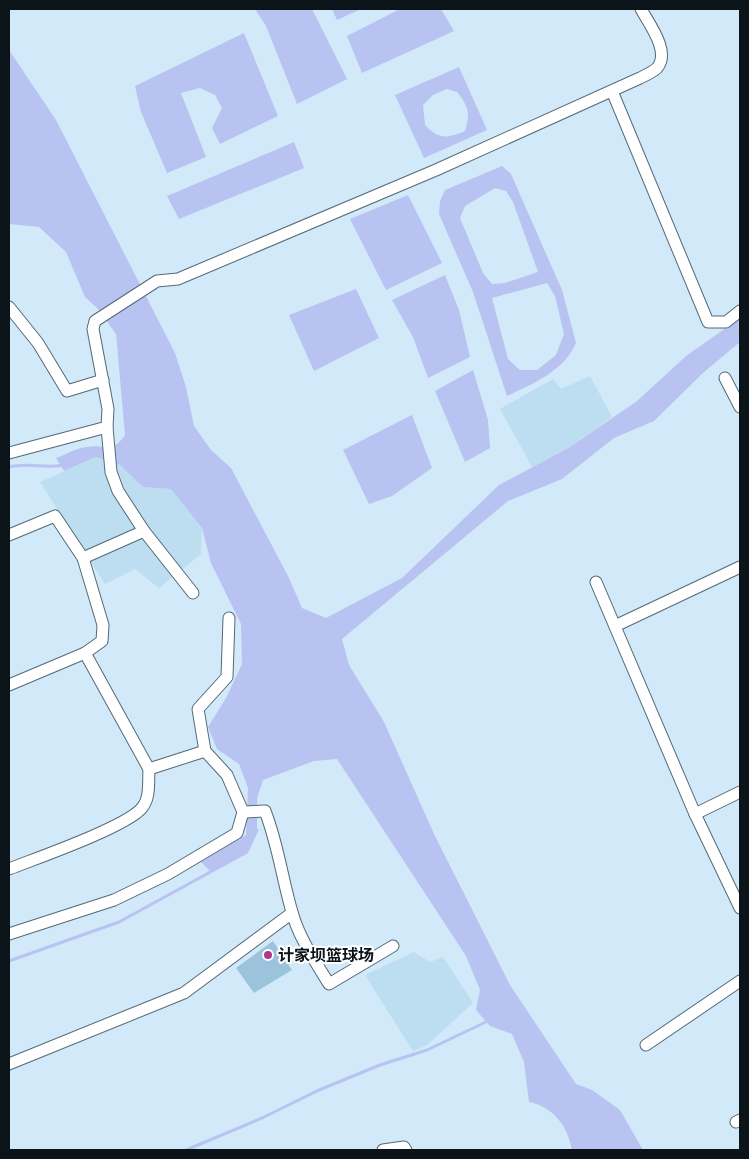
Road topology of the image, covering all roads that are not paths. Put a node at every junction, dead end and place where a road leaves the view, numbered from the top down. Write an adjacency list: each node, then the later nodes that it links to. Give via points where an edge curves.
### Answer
1 (641, 9): 2 (street, via 663,59 657,68)
2 (612, 91): 4 (street, via 708,322 726,322); 6 (street, via 436,170 178,279 157,281 95,321 93,329)
3 (9, 306): 6 (street, via 38,343 67,391)
4 (740, 311)
5 (725, 378): 7 (street)
6 (103, 380): 8 (street, via 108,409)
7 (740, 407)
8 (107, 427): 9 (street); 10 (street, via 111,472 118,491)
9 (9, 453)
10 (144, 531): 12 (street); 15 (street)
11 (9, 535): 12 (street, via 55,516)
12 (83, 558): 18 (street, via 103,625 102,641)
13 (740, 567): 17 (street)
14 (596, 582): 17 (street)
15 (193, 593)
16 (229, 618): 20 (street, via 226,677 198,709)
17 (615, 626): 24 (street)
18 (85, 653): 19 (street); 21 (street)
19 (9, 685)
20 (205, 751): 21 (street); 23 (street, via 227,775)
21 (149, 769): 25 (street, via 148,797 141,809 118,824)
22 (740, 792): 24 (street)
23 (243, 812): 27 (street, via 265,811 274,834); 28 (street, via 237,833 168,874 114,900)
24 (695, 814): 26 (street)
25 (9, 869)
26 (740, 908)
27 (292, 913): 29 (street, via 304,943 329,984); 32 (street, via 184,993)
28 (9, 934)
29 (393, 946)
30 (740, 981): 31 (street)
31 (646, 1045)
32 (9, 1064)
33 (383, 1150): 34 (street, via 404,1147)
34 (406, 1150)

